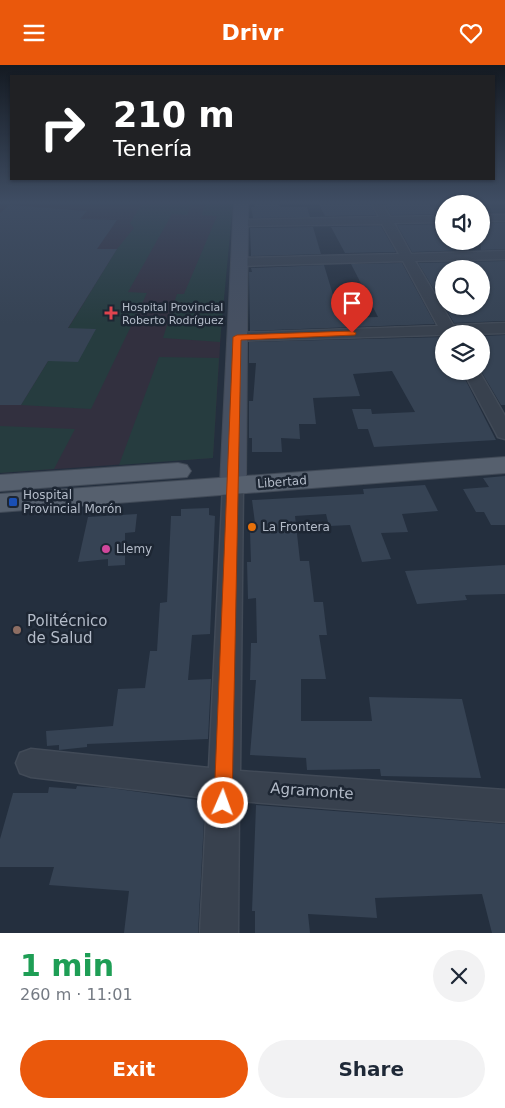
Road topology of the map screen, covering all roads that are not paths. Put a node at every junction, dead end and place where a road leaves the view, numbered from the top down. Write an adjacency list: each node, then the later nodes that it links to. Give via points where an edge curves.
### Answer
1 (241, 243): 5 (street)
2 (400, 243): 4 (street)
3 (505, 255): 4 (street)
4 (409, 258): 5 (street); 6 (street)
5 (241, 261): 10 (street)
6 (445, 325)
7 (505, 328): 8 (street)
8 (490, 329)
9 (435, 332): 10 (street)
10 (237, 337): 15 (street)
11 (476, 380): 12 (street)
12 (505, 433)
13 (505, 447): 15 (main road, Libertad)
14 (505, 465): 15 (main road, Libertad)
15 (233, 476): 16 (main road, Libertad); 17 (main road, Libertad); 19 (street)
16 (0, 483)
17 (0, 503)
18 (30, 763): 19 (street, Agramonte)
19 (224, 785): 20 (street, Agramonte); 21 (street)
20 (505, 806)
21 (219, 933)

